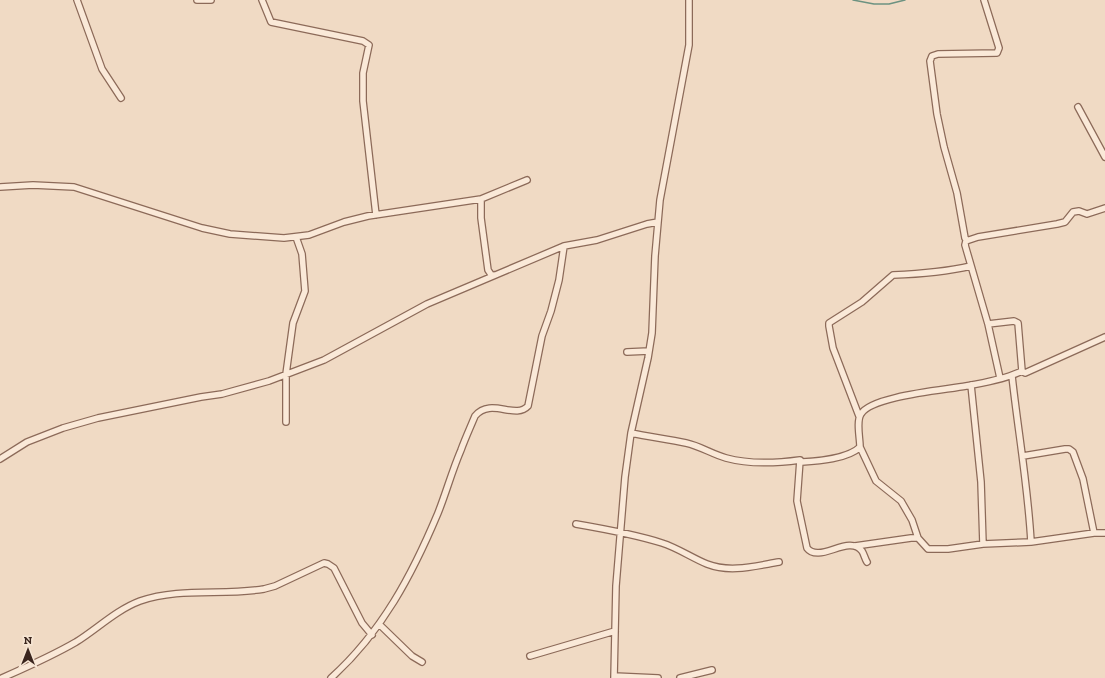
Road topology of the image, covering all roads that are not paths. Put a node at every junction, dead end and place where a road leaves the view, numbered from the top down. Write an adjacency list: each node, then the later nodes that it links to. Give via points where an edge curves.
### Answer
1 (77, 0): 7 (street, via 102,68)
2 (197, 0): 3 (street)
3 (211, 0)
4 (262, 0): 14 (street, via 271,22 363,41 369,45 363,73 363,101)
5 (689, 0): 15 (street, via 689,45)
6 (984, 0): 17 (street, via 999,48 997,53 938,54 932,56 930,61 937,114)
7 (121, 98)
8 (1078, 107): 9 (street)
9 (1105, 157)
10 (528, 180): 12 (street)
11 (0, 187): 16 (street, via 74,187 202,228 230,234)
12 (481, 199): 14 (street); 20 (street, via 488,270 492,276)
13 (1105, 208): 17 (street, via 1088,214 1073,212 1065,222 1057,224)
14 (376, 215): 16 (street)
15 (658, 222): 18 (street, via 597,240); 23 (street)
16 (296, 237): 26 (street, via 302,254 305,291 293,323)
17 (967, 240): 19 (street, via 965,245)
18 (564, 246): 20 (street); 47 (street, via 559,280 542,336 528,406 520,411 487,408 475,416 438,513 416,561)
19 (971, 266): 21 (street); 30 (street, via 950,271 892,275 862,302 829,323 833,348)
20 (494, 275): 26 (street, via 427,304 324,360)
21 (988, 324): 25 (street, via 1014,321 1018,323); 28 (street)
22 (1105, 337): 25 (street, via 1025,373)
23 (649, 351): 24 (street); 32 (street)
24 (627, 352)
25 (1022, 371): 27 (street)
26 (286, 374): 31 (street); 35 (street, via 222,394 98,418 63,428 27,442)
27 (1012, 376): 28 (street); 34 (street)
28 (1000, 378): 29 (street)
29 (971, 385): 30 (street, via 929,390 882,402 865,409); 43 (street, via 981,482)
30 (859, 416): 33 (street)
31 (286, 422)
32 (631, 433): 36 (street, via 698,446 727,458 758,462); 38 (street)
33 (860, 447): 36 (street, via 836,457 816,461); 41 (street, via 876,481 904,505)
34 (1023, 456): 39 (street, via 1064,449 1072,452 1086,490); 42 (street)
35 (0, 459)
36 (800, 460): 44 (street, via 797,501 807,548 816,553)
37 (576, 524): 38 (street)
38 (620, 531): 45 (street, via 664,543 717,567 741,569); 48 (street)
39 (1094, 533): 40 (street); 42 (street)
40 (1105, 533)
41 (918, 538): 43 (street, via 931,550); 44 (street)
42 (1031, 542): 43 (street)
43 (983, 544)
44 (854, 546): 46 (street, via 862,552)
45 (779, 562)
46 (867, 562)
47 (380, 625): 49 (street); 51 (street, via 412,656)
48 (615, 631): 50 (street); 53 (street)
49 (372, 635): 54 (street, via 362,623 334,568 326,563 264,589 175,594 141,601 119,612 59,651); 55 (street, via 356,655)
50 (530, 656)
51 (422, 662)
52 (712, 670): 57 (street)
53 (614, 677): 56 (street)
54 (2, 678)
55 (331, 678)
56 (658, 678)
57 (680, 678)

